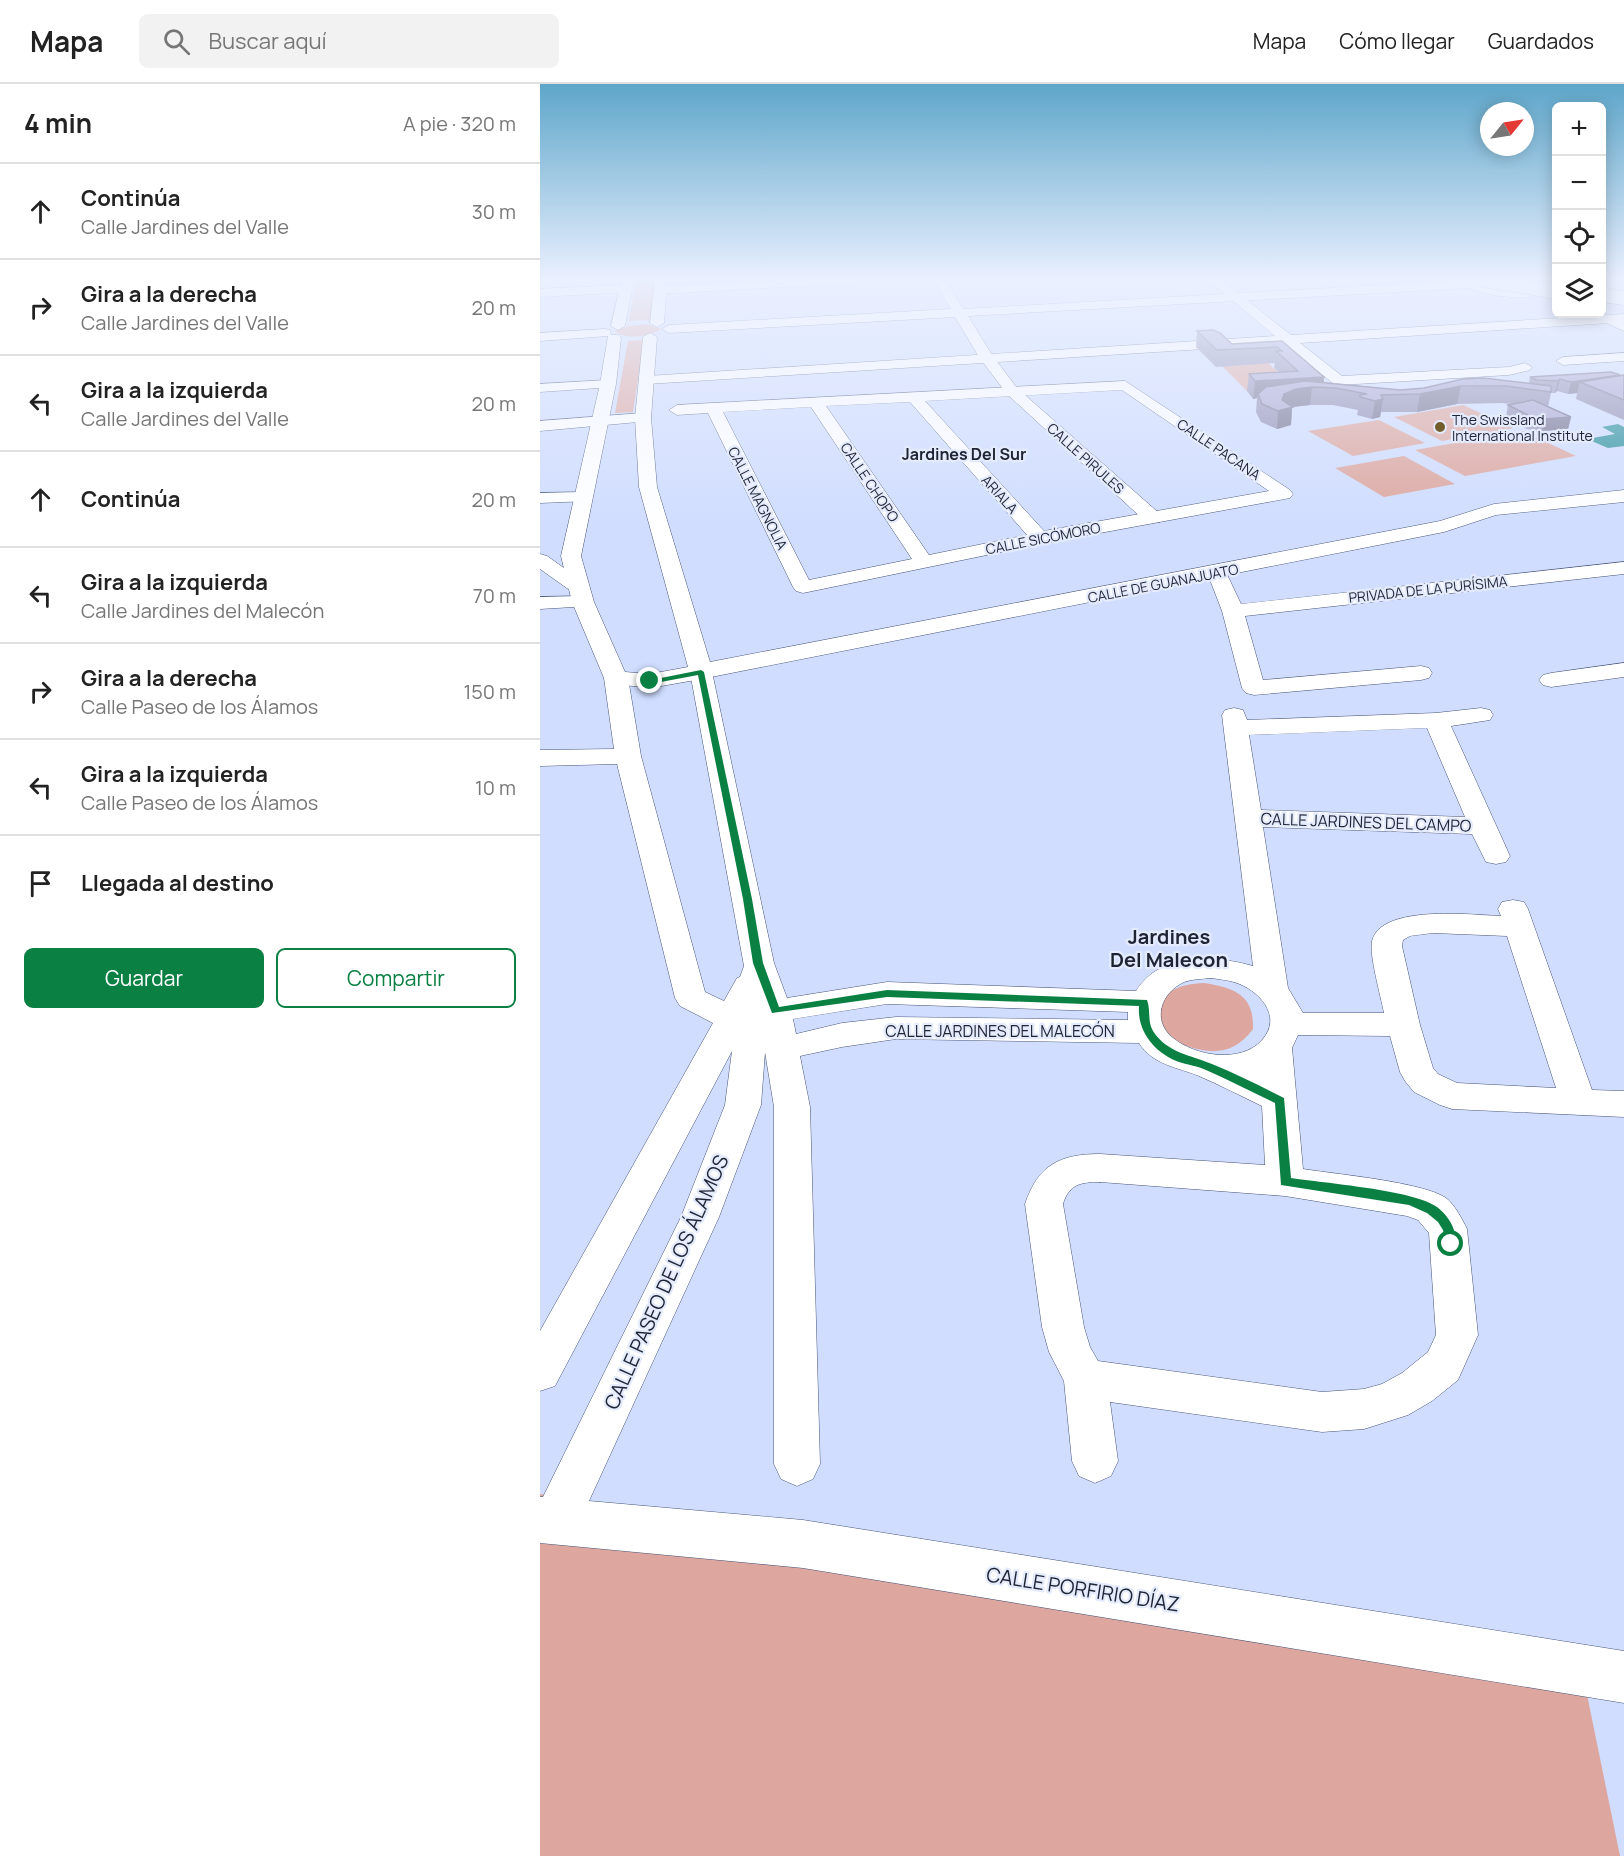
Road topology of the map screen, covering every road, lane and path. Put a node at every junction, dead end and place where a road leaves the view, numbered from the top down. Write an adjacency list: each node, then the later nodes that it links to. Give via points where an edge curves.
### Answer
1 (620, 362): 8 (main road, CALLE PASEO DE LOS ÁLAMOS)
2 (643, 362): 7 (main road, CALLE PASEO DE LOS ÁLAMOS)
3 (917, 362): 7 (street)
4 (990, 362): 10 (main road, CALLE PIRULES)
5 (1315, 362): 6 (street, via 1339,381)
6 (1429, 373): 6 (street, via 1509,371 1525,367 1501,365)
7 (647, 380): 15 (main road, CALLE PASEO DE LOS ÁLAMOS)
8 (608, 384): 9 (street); 16 (main road, CALLE PASEO DE LOS ÁLAMOS)
9 (540, 388)
10 (1012, 391): 11 (street); 18 (street, CALLE PACANA, via 1125,385); 22 (main road, CALLE PIRULES)
11 (913, 396): 12 (street); 23 (street, ARIALA)
12 (816, 403): 14 (street); 25 (street, CALLE CHOPO)
13 (677, 410): 14 (street)
14 (714, 410): 28 (street, CALLE MAGNOLIA)
15 (644, 418): 16 (street); 33 (main road, CALLE PASEO DE LOS ÁLAMOS, via 648,487)
16 (599, 422): 17 (street); 20 (main road, CALLE PASEO DE LOS ÁLAMOS)
17 (540, 426)
18 (1284, 494): 22 (street, CALLE SICÓMORO)
19 (1624, 496): 27 (main road, CALLE DE GUANAJUATO, via 1494,510 1444,526)
20 (583, 497): 21 (street); 29 (main road, CALLE PASEO DE LOS ÁLAMOS, via 571,556)
21 (540, 498)
22 (1153, 518): 23 (street, CALLE SICÓMORO)
23 (1040, 538): 25 (street, CALLE SICÓMORO)
24 (540, 560): 29 (street)
25 (924, 562): 28 (street, CALLE SICÓMORO)
26 (1624, 568): 31 (street, PRIVADA DE LA PURÍSIMA)
27 (1217, 573): 31 (street); 33 (main road, CALLE DE GUANAJUATO)
28 (803, 586)
29 (581, 595): 30 (street); 35 (main road, CALLE PASEO DE LOS ÁLAMOS)
30 (540, 603)
31 (1233, 611): 34 (street, via 1254,688)
32 (1624, 670): 36 (street)
33 (701, 672): 35 (main road, via 650,681); 45 (street, CALLE PASEO DE LOS ÁLAMOS)
34 (1421, 673)
35 (616, 678): 39 (street, CALLE PASEO DE LOS ÁLAMOS)
36 (1551, 680)
37 (1481, 715): 38 (street, CALLE JARDINES DEL CAMPO)
38 (1436, 720): 41 (street, CALLE JARDINES DEL CAMPO, via 1235,722); 42 (street, CALLE JARDINES DEL CAMPO)
39 (628, 756): 40 (street); 50 (street, CALLE PASEO DE LOS ÁLAMOS, via 691,998)
40 (540, 758)
41 (1249, 818): 42 (street, CALLE JARDINES DEL CAMPO); 44 (street, CALLE JARDINES DEL CAMPO)
42 (1484, 826): 43 (street, CALLE JARDINES DEL CAMPO)
43 (1496, 856)
44 (1267, 949): 46 (street); 47 (street, CALLE JARDINES DEL CAMPO)
45 (758, 963): 48 (street, CALLE PASEO DE LOS ÁLAMOS); 50 (street); 63 (street, CALLE PASEO DE LOS ÁLAMOS, via 743,1105 700,1217)
46 (1234, 971): 47 (street, via 1255,978); 49 (street, via 1211,968 1168,976 1153,988)
47 (1272, 991): 52 (street, via 1284,1006)
48 (775, 1011): 49 (street, CALLE JARDINES DEL MALECÓN, via 887,993); 53 (street, CALLE PASEO DE LOS ÁLAMOS)
49 (1146, 1017): 53 (street, CALLE JARDINES DEL MALECÓN, via 896,1028); 54 (street, via 1161,1047 1182,1059)
50 (732, 1019): 59 (street)
51 (1403, 1025): 52 (street); 56 (street, via 1417,1072 1438,1091 1467,1098); 56 (street, via 1387,950 1392,933 1424,924 1516,918)
52 (1281, 1036): 54 (street, via 1257,1060 1233,1066); 55 (street)
53 (781, 1049): 62 (street, CALLE PASEO DE LOS ÁLAMOS, via 792,1107)
54 (1207, 1066): 55 (street)
55 (1280, 1100): 58 (street)
56 (1578, 1101): 57 (street)
57 (1624, 1104)
58 (1285, 1181): 60 (street, via 1080,1167 1060,1175 1047,1189 1044,1203 1063,1327 1070,1352); 60 (street, via 1410,1201 1432,1209 1442,1219 1451,1244 1457,1335 1443,1366 1392,1401 1364,1409 1323,1412)
59 (540, 1372)
60 (1085, 1379): 61 (street)
61 (1095, 1461)
62 (798, 1464)
63 (548, 1520): 64 (street, CALLE PORFIRIO DÍAZ, via 803,1544)
64 (1624, 1677)

